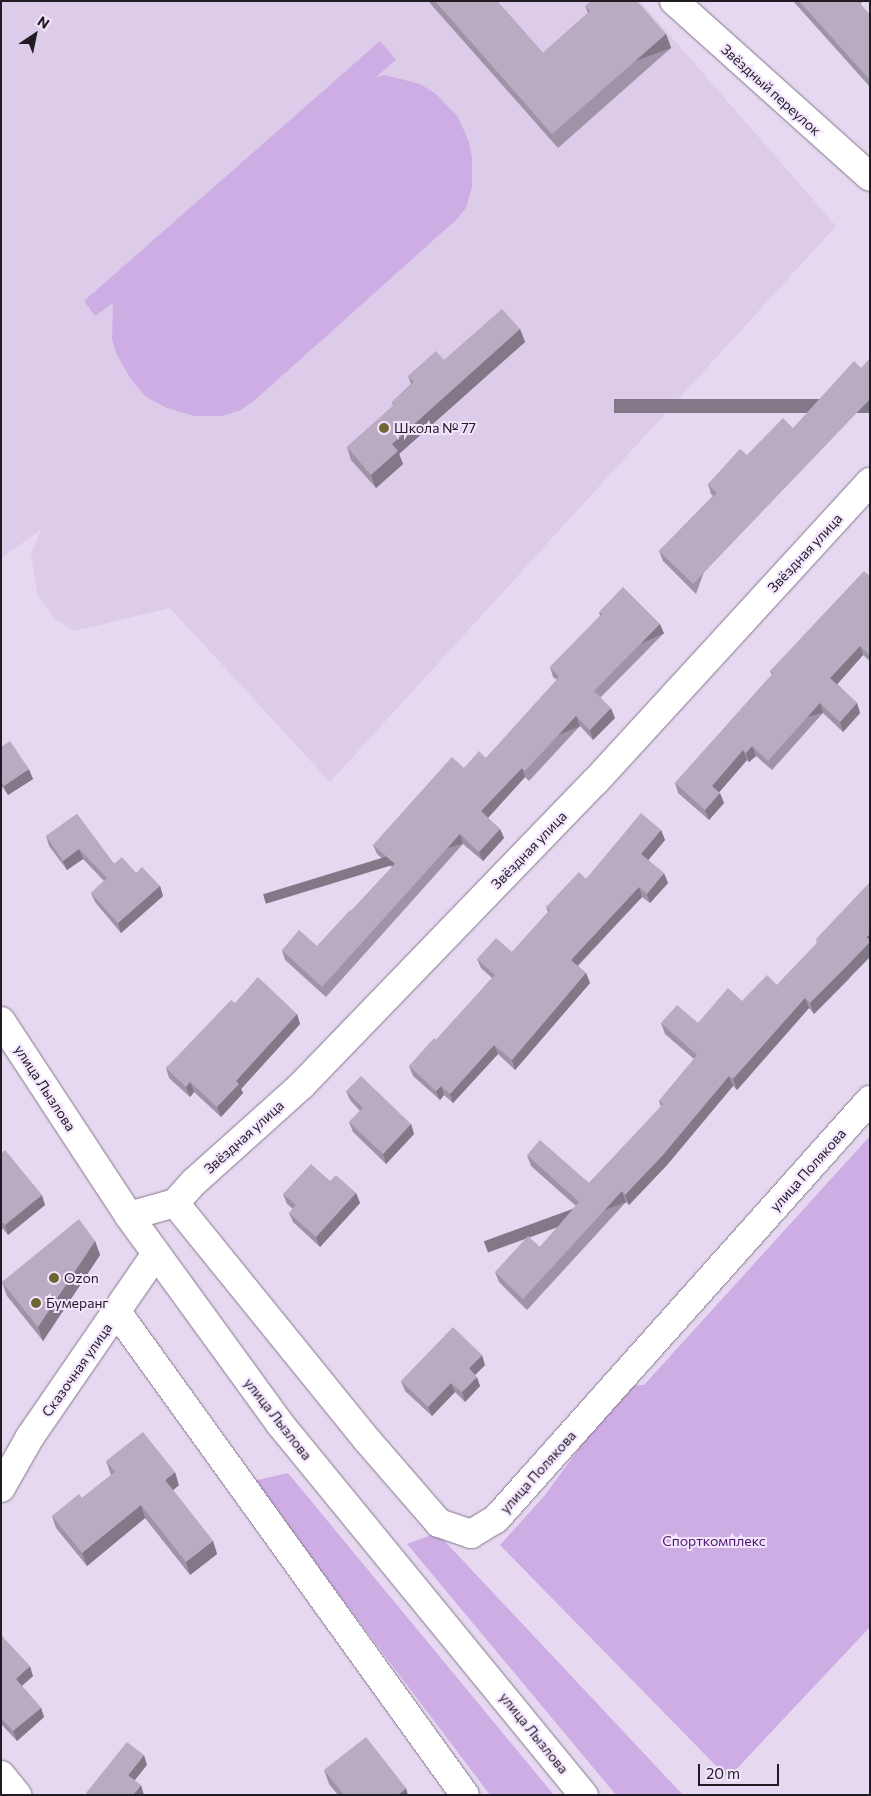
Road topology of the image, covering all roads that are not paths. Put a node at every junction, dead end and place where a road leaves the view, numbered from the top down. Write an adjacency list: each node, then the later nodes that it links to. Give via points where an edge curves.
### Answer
1 (674, 1): 2 (street, Звёздный переулок)
2 (870, 177)
3 (870, 482): 6 (street, Звёздная улица, via 595,782 302,1085)
4 (1, 1021): 7 (street, улица Лызлова)
5 (870, 1100): 6 (street, улица Полякова, via 496,1519 471,1534 440,1523 367,1440)
6 (175, 1203): 7 (street)
7 (129, 1216): 8 (street, улица Лызлова)
8 (156, 1254): 9 (street, Сказочная улица); 14 (street, улица Лызлова, via 280,1424)
9 (117, 1312): 10 (street, Сказочная улица, via 30,1437); 13 (street)
10 (1, 1488)
11 (1, 1775): 12 (street)
12 (17, 1795)
13 (465, 1795)
14 (584, 1795)

